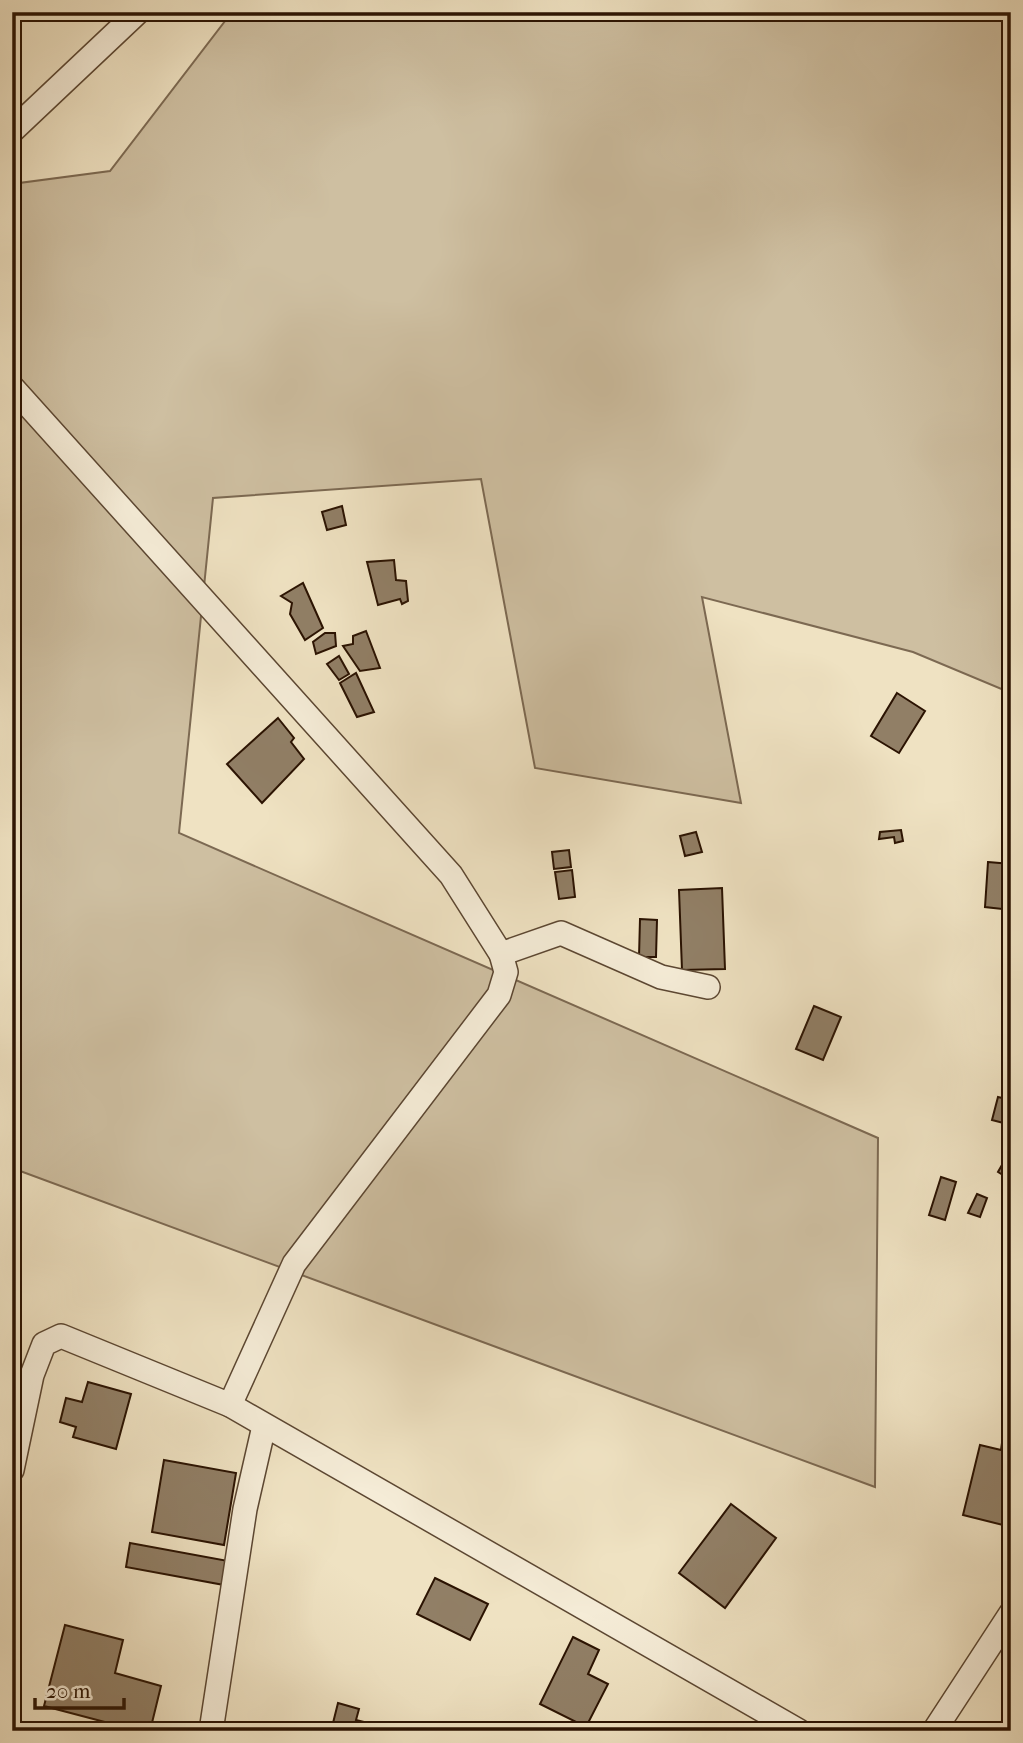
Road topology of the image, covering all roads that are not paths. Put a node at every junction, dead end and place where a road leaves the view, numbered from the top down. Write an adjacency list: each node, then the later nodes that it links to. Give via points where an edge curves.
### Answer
1 (138, 12): 2 (street)
2 (12, 131)
3 (12, 387): 4 (street, via 451,875)
4 (501, 954): 5 (street, via 561,933 661,977); 6 (street, via 506,972 499,995 294,1265)
5 (708, 986)
6 (230, 1405): 7 (street); 8 (street, via 61,1336 44,1344 32,1375)
7 (264, 1426): 10 (street, via 245,1509); 11 (street)
8 (12, 1470)
9 (1011, 1613): 12 (street)
10 (211, 1731)
11 (799, 1731)
12 (934, 1731)

